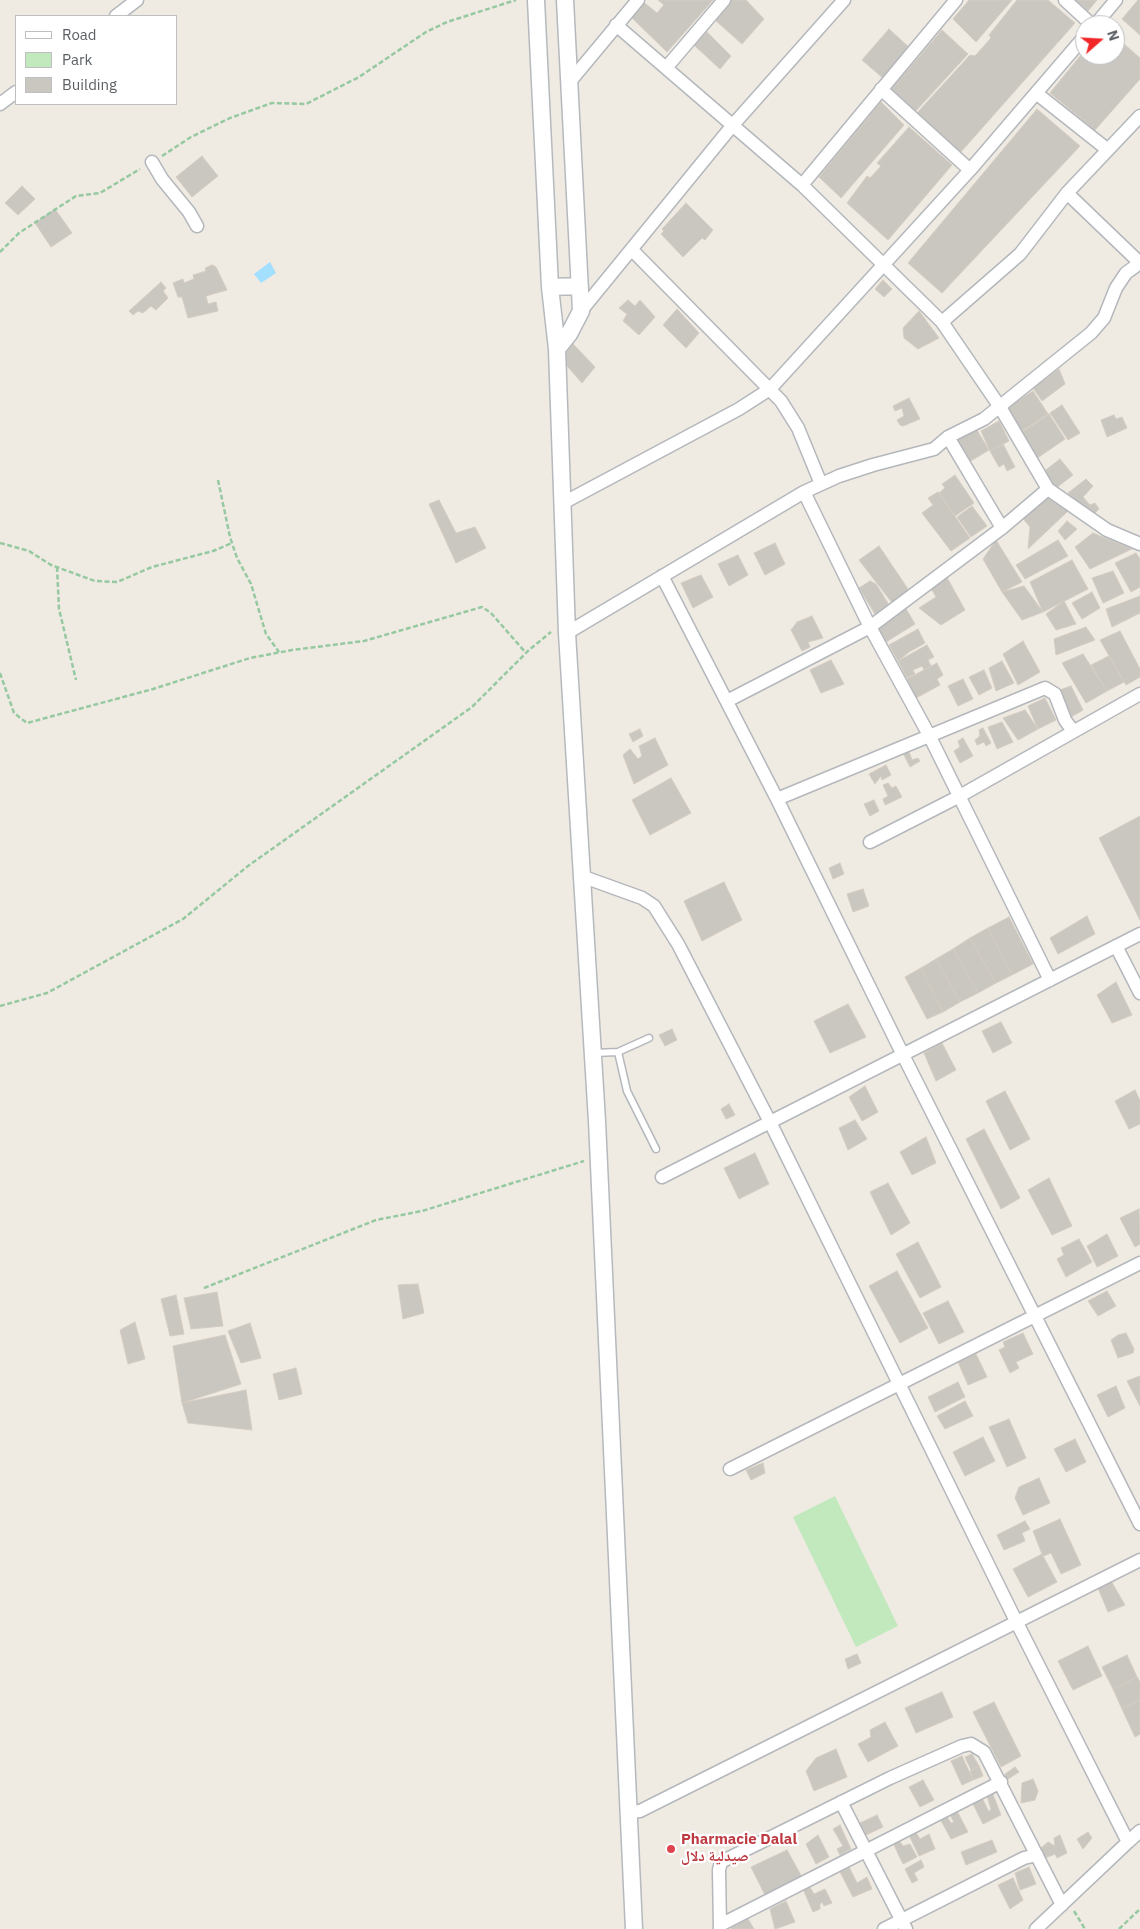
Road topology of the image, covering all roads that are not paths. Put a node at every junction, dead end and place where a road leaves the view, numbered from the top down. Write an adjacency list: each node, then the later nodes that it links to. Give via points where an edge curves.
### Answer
1 (137, 0): 10 (street)
2 (536, 0): 33 (street)
3 (565, 0): 16 (street)
4 (638, 0): 13 (street)
5 (724, 0): 15 (street)
6 (844, 0): 22 (street)
7 (956, 0): 17 (street)
8 (1065, 0): 11 (street)
9 (1116, 0): 12 (street)
10 (117, 15)
11 (1082, 15)
12 (1102, 15)
13 (616, 25): 15 (street); 16 (street)
14 (1075, 48): 19 (street)
15 (666, 68): 22 (street)
16 (568, 84): 32 (street)
17 (882, 89): 25 (street); 26 (street)
18 (15, 93): 20 (street)
19 (1036, 93): 23 (street); 25 (street)
20 (0, 104)
21 (1140, 116): 23 (street)
22 (732, 126): 26 (street); 29 (street)
23 (1108, 150): 27 (street)
24 (152, 162): 28 (street)
25 (970, 170): 31 (street)
26 (802, 185): 31 (street)
27 (1067, 193): 30 (street); 35 (street, via 1020,254)
28 (196, 226)
29 (632, 250): 34 (street); 37 (street)
30 (1140, 263): 38 (street, via 1116,288 1104,318 1091,333)
31 (883, 265): 35 (street); 37 (street)
32 (580, 286): 33 (street); 34 (street)
33 (550, 287): 36 (street)
34 (581, 311): 36 (street)
35 (942, 322): 38 (street)
36 (557, 349): 43 (street)
37 (770, 389): 40 (street, via 798,428); 43 (street)
38 (1000, 406): 39 (street, via 984,419); 41 (street)
39 (948, 437): 40 (street, via 934,450 873,464); 44 (street)
40 (821, 484): 42 (street)
41 (1048, 489): 44 (street); 45 (street, via 1107,530)
42 (804, 492): 46 (street); 48 (street)
43 (563, 503): 47 (street)
44 (1002, 528): 48 (street)
45 (1140, 544)
46 (662, 576): 47 (street); 50 (street)
47 (567, 627): 56 (street)
48 (870, 627): 50 (street); 52 (street)
49 (1140, 694): 51 (street)
50 (727, 701): 54 (street)
51 (1073, 732): 52 (street, via 1055,694 1045,688); 53 (street)
52 (929, 735): 53 (street); 54 (street)
53 (958, 797): 55 (street); 59 (street)
54 (777, 799): 64 (street)
55 (870, 842)
56 (581, 876): 63 (street); 65 (street, via 642,898 654,906 678,944)
57 (1140, 934): 58 (street)
58 (1116, 946): 59 (street); 60 (street)
59 (1050, 980): 64 (street)
60 (1140, 993)
61 (649, 1038): 62 (lane)
62 (618, 1052): 63 (lane); 66 (lane, via 627,1091)
63 (592, 1053): 77 (street)
64 (903, 1055): 65 (street); 69 (street)
65 (770, 1122): 67 (street); 70 (street)
66 (656, 1149)
67 (662, 1177)
68 (1140, 1263): 69 (street)
69 (1034, 1314): 70 (street); 72 (street)
70 (898, 1383): 71 (street); 74 (street)
71 (730, 1469)
72 (1140, 1524)
73 (1140, 1560): 74 (street)
74 (1016, 1621): 77 (street, via 640,1811); 79 (street)
75 (1001, 1782): 76 (street, via 984,1752 971,1744); 80 (street); 81 (street)
76 (840, 1802): 80 (street); 84 (street, via 721,1862)
77 (628, 1812): 85 (street)
78 (1140, 1831): 79 (street)
79 (1128, 1842): 82 (street)
80 (866, 1850): 83 (street); 84 (street)
81 (1038, 1855): 82 (street); 83 (street, via 1024,1858)
82 (1065, 1903): 87 (street)
83 (904, 1925): 86 (street)
84 (720, 1927)
85 (634, 1929)
86 (884, 1929)
87 (1036, 1929)

